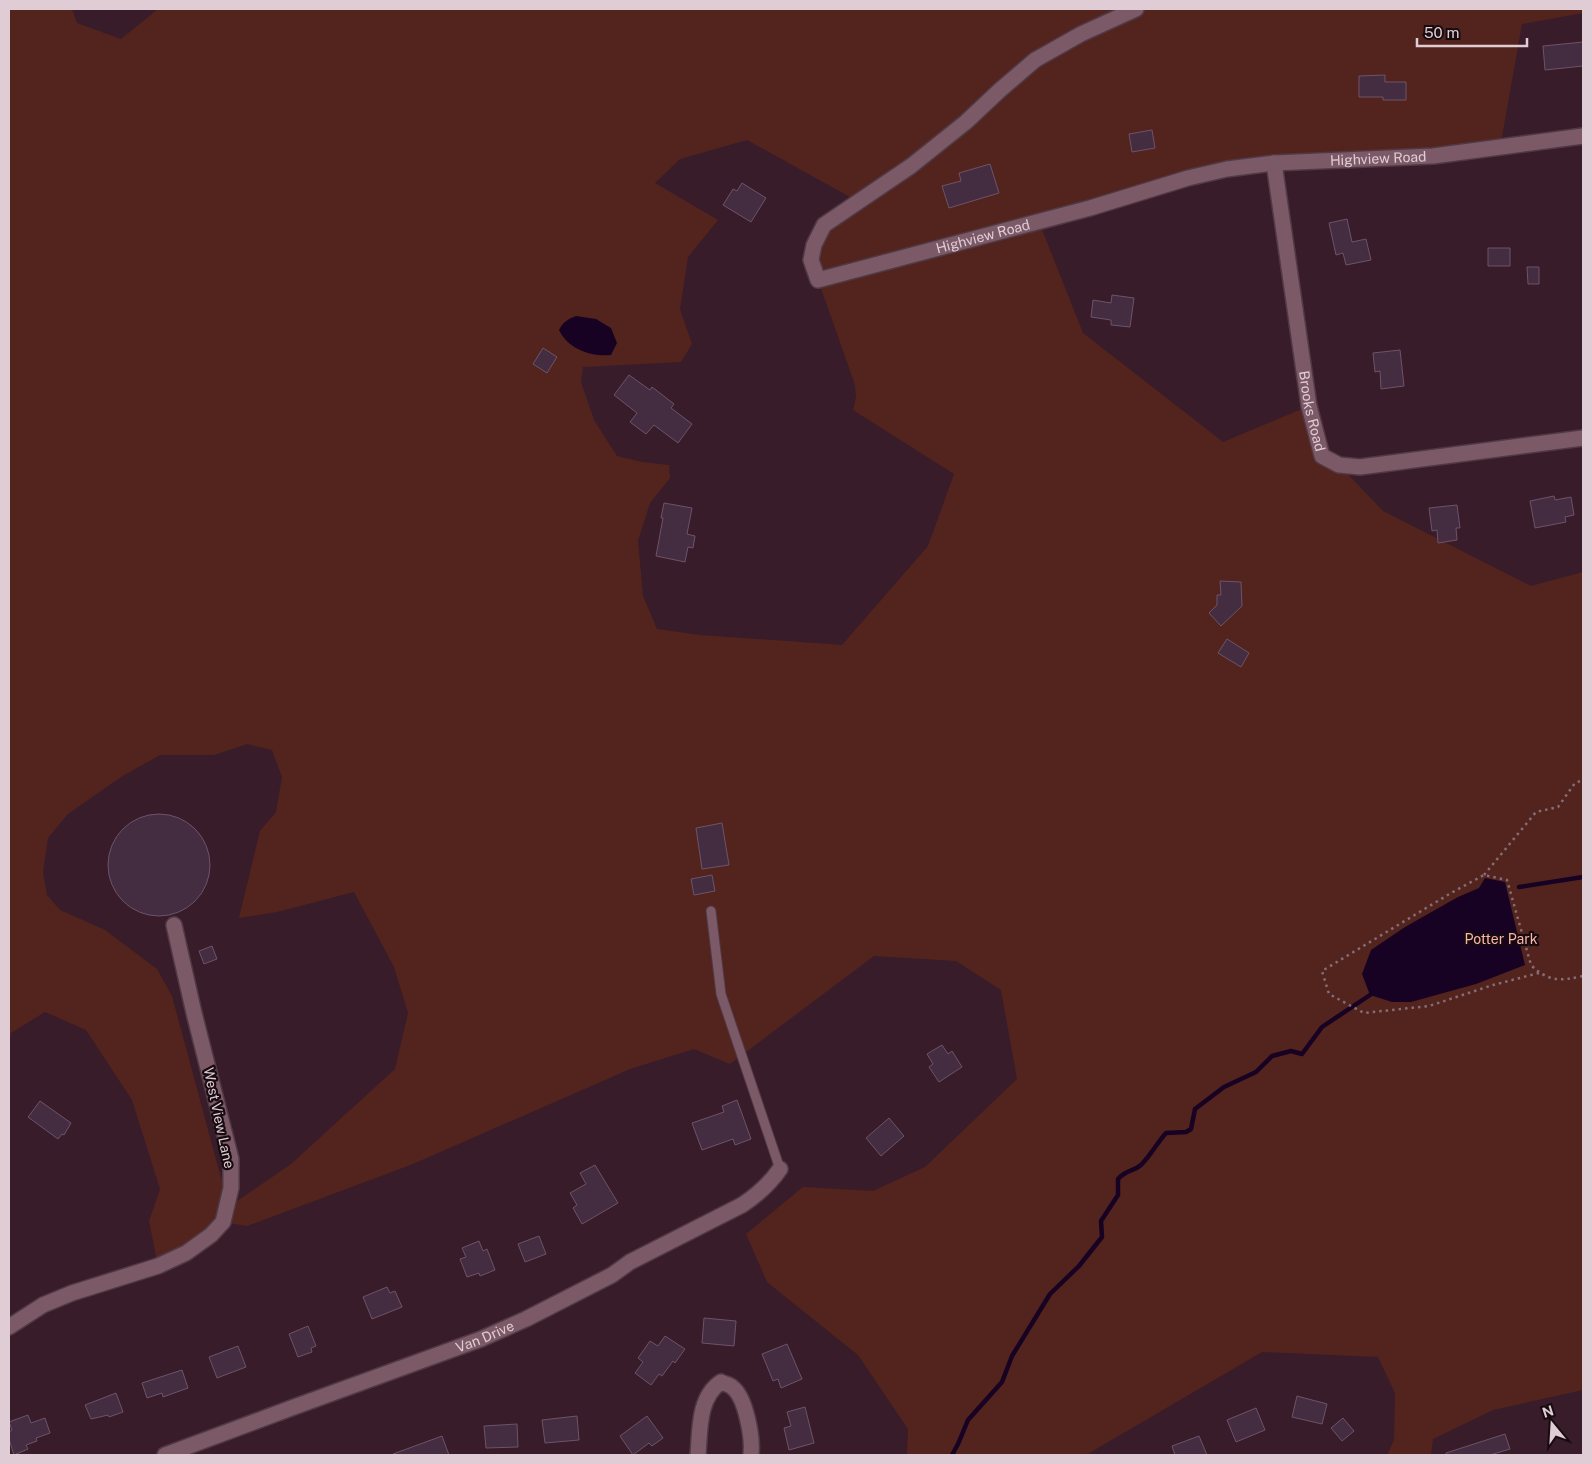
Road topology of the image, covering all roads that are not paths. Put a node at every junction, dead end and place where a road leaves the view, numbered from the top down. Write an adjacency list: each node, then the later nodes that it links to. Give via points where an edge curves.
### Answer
1 (1136, 9): 3 (street, Highview Road, via 1035,60 911,166 824,225 814,244 811,260 818,280 1090,208 1188,178)
2 (1583, 136): 3 (street, Highview Road, via 1433,156)
3 (1274, 163): 4 (street, Brooks Road, via 1310,406 1322,456 1338,465 1360,467)
4 (1583, 438)
5 (711, 911): 7 (lane, via 721,994)
6 (174, 925): 8 (street, West View Lane, via 231,1158 231,1188 224,1222 186,1252 158,1266 42,1305)
7 (780, 1169): 9 (street, Van Drive, via 771,1182 742,1205 526,1319 481,1339)
8 (9, 1327)
9 (165, 1455)
10 (698, 1455): 11 (street, via 702,1410 713,1388 721,1382 732,1386 741,1396 751,1439)
11 (751, 1455)

